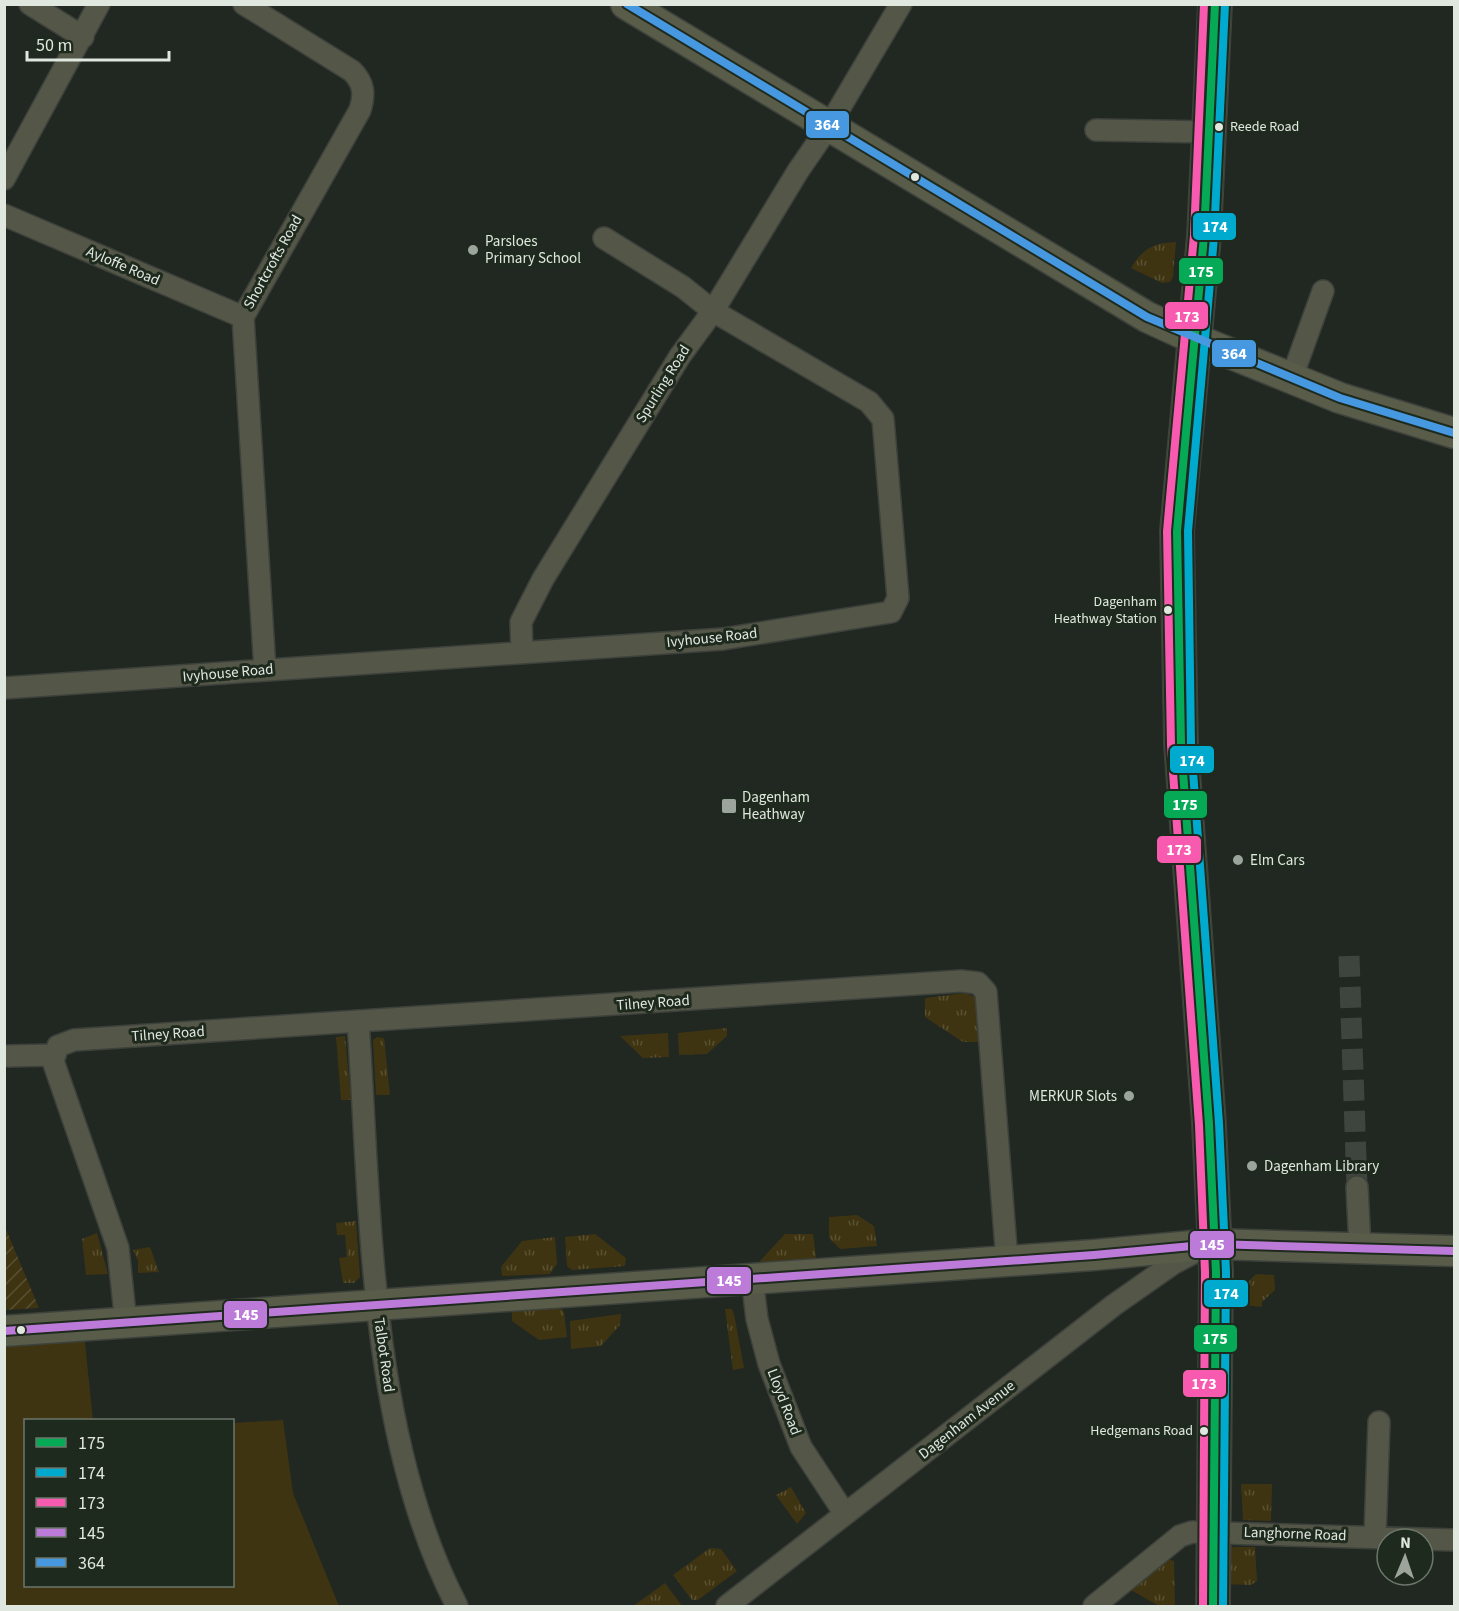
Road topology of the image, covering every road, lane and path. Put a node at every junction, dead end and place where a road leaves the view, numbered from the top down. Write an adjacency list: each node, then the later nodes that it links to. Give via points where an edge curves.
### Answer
1 (30, 4): 7 (street)
2 (99, 4): 7 (street)
3 (244, 4): 16 (street, Shortcrofts Road, via 352,72 361,80 363,91 360,110)
4 (626, 4): 8 (street)
5 (901, 4): 8 (street, Spurling Road)
6 (1215, 4): 10 (main road)
7 (83, 37): 11 (street)
8 (829, 126): 15 (street, Spurling Road); 17 (street, via 998,225 1094,287)
9 (1096, 130): 10 (street)
10 (1208, 132): 17 (main road, via 1204,236)
11 (4, 179)
12 (4, 215): 16 (street, Ayloffe Road)
13 (604, 238): 15 (street, Ivyhouse Road, via 683,287)
14 (1323, 291): 18 (street)
15 (713, 311): 20 (street, Spurling Road, via 680,356 530,602 521,622); 20 (street, Ivyhouse Road, via 869,402 883,419 896,604 891,612 881,615 723,639)
16 (243, 317): 21 (street, Shortcrofts Road)
17 (1194, 339): 18 (street); 27 (main road, via 1177,531 1178,656)
18 (1291, 380): 19 (street)
19 (1455, 433)
20 (522, 652): 21 (street, Ivyhouse Road)
21 (265, 670): 22 (street, Ivyhouse Road)
22 (4, 688)
23 (358, 1021): 24 (street, Tilney Road, via 74,1040 58,1046); 30 (street, Tilney Road, via 978,982 986,992); 32 (street, Talbot Road)
24 (53, 1055): 25 (street); 33 (street, via 118,1248)
25 (8, 1056)
26 (1357, 1187): 28 (street)
27 (1214, 1244): 28 (street); 30 (street); 36 (street, Dagenham Avenue, via 1174,1263); 38 (main road)
28 (1360, 1247): 29 (street)
29 (1455, 1251)
30 (1007, 1261): 31 (street)
31 (752, 1278): 32 (street); 36 (street, Lloyd Road, via 769,1364 797,1437)
32 (378, 1305): 33 (street); 42 (street, Talbot Road, via 385,1371 401,1450 431,1546)
33 (126, 1324): 34 (street)
34 (4, 1331)
35 (1378, 1422): 37 (street)
36 (845, 1514): 43 (street, Dagenham Avenue)
37 (1375, 1527)
38 (1215, 1532): 39 (street, Langhorne Road); 44 (street, Langhorne Road, via 1180,1536); 45 (main road)
39 (1375, 1537)
40 (1435, 1539): 41 (street, Langhorne Road)
41 (1455, 1540)
42 (457, 1606)
43 (727, 1606)
44 (1094, 1606)
45 (1213, 1606)

